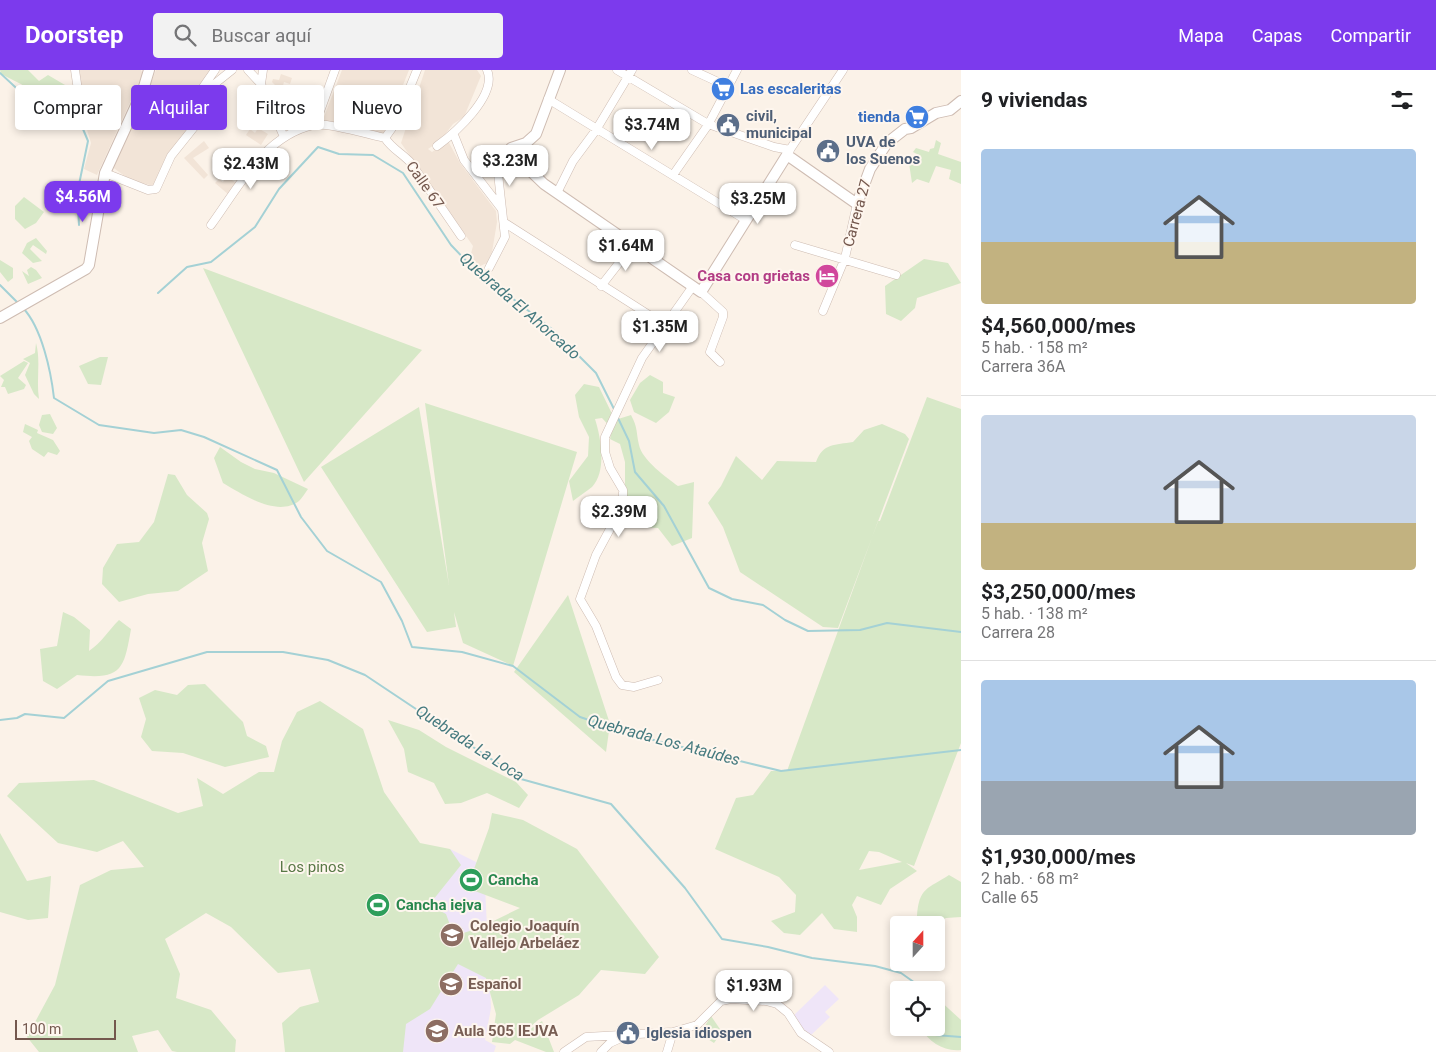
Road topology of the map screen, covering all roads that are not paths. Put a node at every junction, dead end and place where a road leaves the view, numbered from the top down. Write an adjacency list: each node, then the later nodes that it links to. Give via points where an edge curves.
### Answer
1 (76, 70): 17 (street)
2 (149, 70): 33 (street, via 144,90)
3 (215, 70): 33 (street, via 201,90 196,126 171,156 156,189 148,190)
4 (232, 70): 18 (street)
5 (248, 70): 16 (street)
6 (263, 70): 16 (street)
7 (335, 70): 20 (street)
8 (416, 70): 29 (street, via 395,124)
9 (560, 70): 21 (street)
10 (617, 70): 15 (street)
11 (692, 70): 19 (street)
12 (737, 70): 19 (street)
13 (843, 70): 32 (street)
14 (488, 73): 27 (street, via 488,86 476,110)
15 (631, 74): 23 (street); 26 (street)
16 (261, 84): 28 (street)
17 (78, 85)
18 (213, 85)
19 (729, 87): 23 (street)
20 (324, 100)
21 (548, 100): 26 (street); 31 (street, via 536,134 526,143)
22 (961, 101): 36 (street, Carrera 27, via 950,110 936,113 905,129 887,143 870,169)
23 (709, 124): 32 (street); 34 (street)
24 (324, 127): 29 (street)
25 (302, 130): 28 (street)
26 (596, 130): 34 (street); 35 (street, via 573,161)
27 (454, 134): 30 (street); 37 (street, via 464,160)
28 (284, 137): 40 (street, via 267,149)
29 (385, 138): 41 (street, Calle 67, via 411,163)
30 (437, 146)
31 (511, 148): 35 (street, via 532,174); 37 (street, via 499,156 497,164)
32 (788, 152): 36 (street); 38 (street)
33 (105, 173): 50 (street, via 86,269)
34 (673, 175): 38 (street)
35 (557, 193): 42 (street)
36 (857, 204): 44 (street, Carrera 27)
37 (503, 210): 39 (street)
38 (746, 220): 48 (street, via 709,283)
39 (505, 223): 45 (street, via 505,237); 47 (street)
40 (211, 225)
41 (461, 236)
42 (633, 244): 47 (street); 48 (street)
43 (795, 244): 44 (street)
44 (845, 258): 46 (street); 49 (street, Carrera 27)
45 (490, 268)
46 (896, 275)
47 (601, 286): 51 (street)
48 (697, 289): 51 (street); 52 (street, via 718,307 723,317 710,352)
49 (823, 311)
50 (0, 318)
51 (668, 328): 53 (street, via 637,368 616,410 604,444 610,468 623,490 623,505 596,555 580,599 596,626 622,685 634,687)
52 (720, 362)
53 (658, 680)
54 (673, 1032): 55 (street); 58 (street); 59 (street, via 697,1025 721,1001 766,1001 777,1004 788,1013 801,1033)
55 (626, 1035): 56 (street, via 586,1037); 57 (street)
56 (564, 1052)
57 (601, 1052)
58 (667, 1052)
59 (829, 1052)

